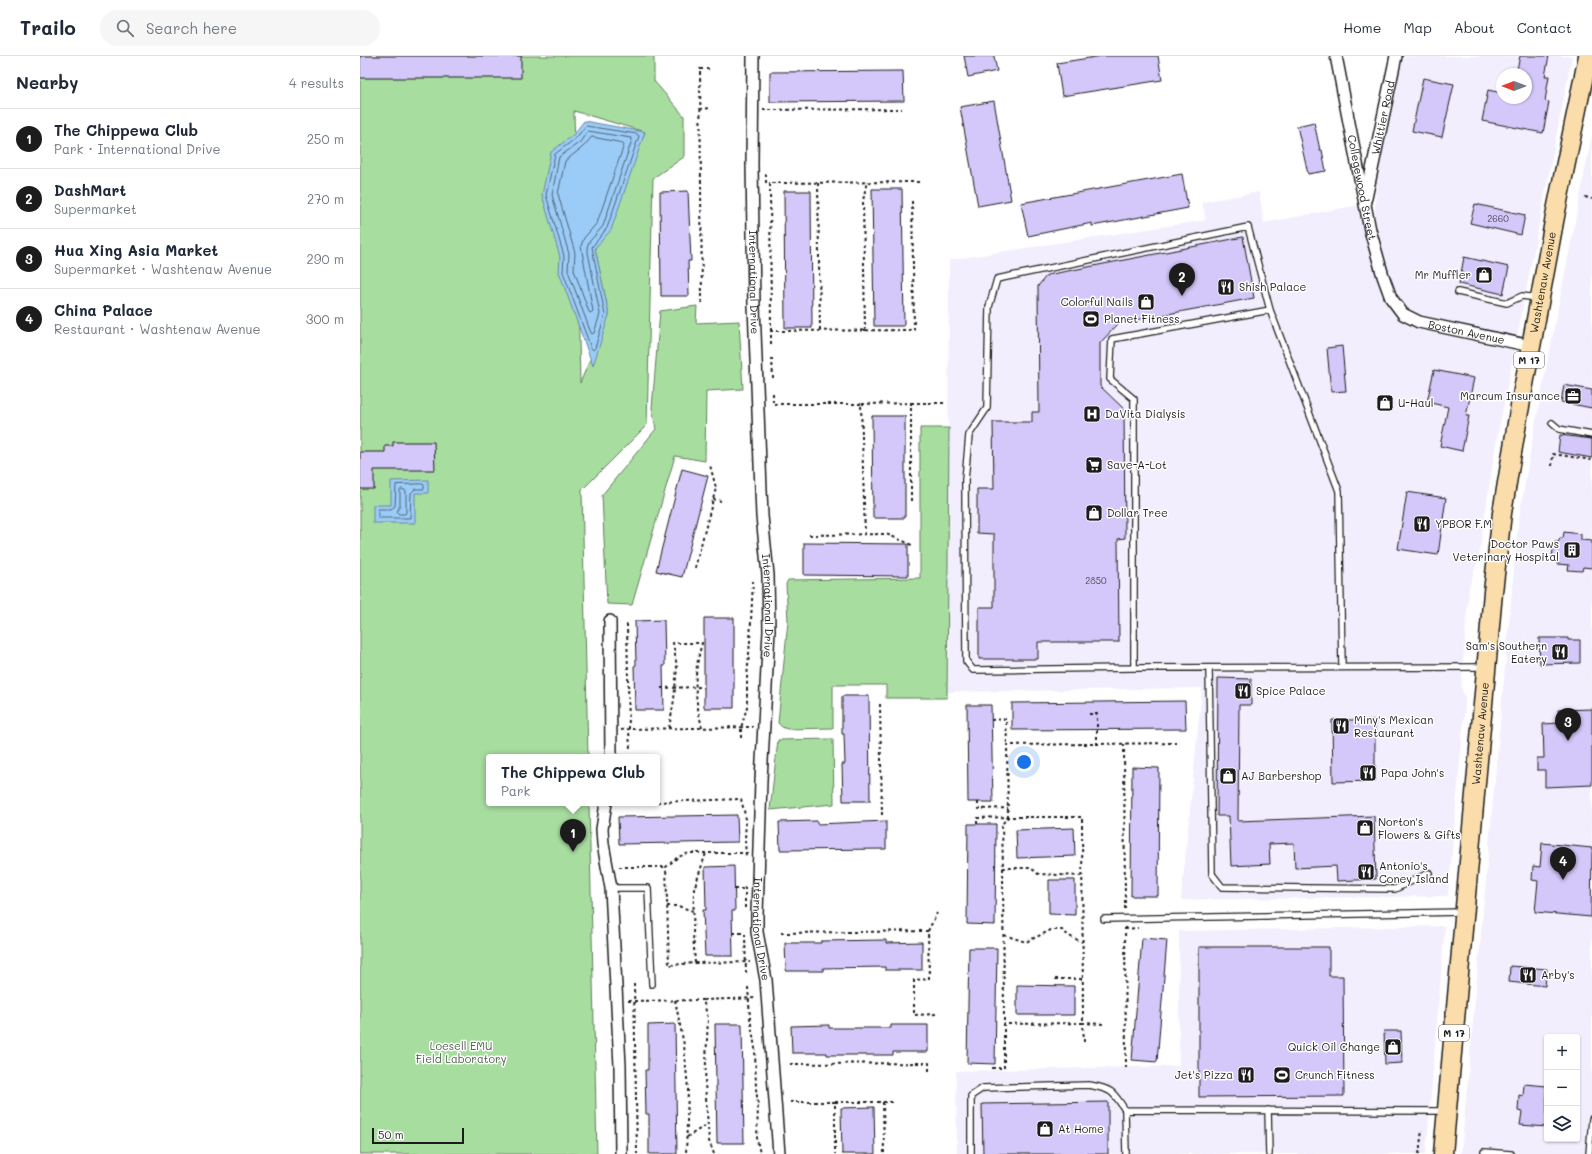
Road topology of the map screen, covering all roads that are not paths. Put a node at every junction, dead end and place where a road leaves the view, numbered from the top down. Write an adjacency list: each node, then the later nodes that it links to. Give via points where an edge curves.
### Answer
1 (753, 56): 31 (street, International Drive, via 754,306 769,631 761,780 757,932 766,980)
2 (1336, 56): 5 (street, Collegewood Street)
3 (1396, 56): 5 (street, Whittier Road)
4 (1588, 56): 7 (main road, Washtenaw Avenue / M 17)
5 (1365, 203): 9 (street, Collegewood Street, via 1383,276 1391,298)
6 (1458, 292): 7 (lane, via 1506,303 1522,296)
7 (1539, 299): 10 (main road, Washtenaw Avenue / M 17)
8 (1270, 310): 14 (lane, via 1339,491); 16 (lane, via 1112,338 1110,379 1134,399); 16 (lane, via 1248,227 997,279 989,307 987,408 969,435 965,480 966,662 973,670)
9 (1403, 314): 10 (street, Boston Avenue, via 1419,322)
10 (1531, 346): 15 (main road, Washtenaw Avenue / M 17, via 1502,512)
11 (1552, 423): 12 (lane, via 1559,429)
12 (1592, 435)
13 (610, 621): 18 (street)
14 (1342, 667): 15 (lane); 17 (lane)
15 (1486, 667): 22 (main road, Washtenaw Avenue / M 17)
16 (1134, 668): 17 (lane)
17 (1210, 668): 20 (lane, via 1212,874 1222,887 1395,889)
18 (611, 754)
19 (606, 806): 21 (street, via 602,829)
20 (1429, 873)
21 (611, 888): 24 (lane, via 648,888); 30 (street)
22 (1465, 912): 23 (lane); 27 (main road, Washtenaw Avenue / M 17)
23 (1104, 919)
24 (652, 984)
25 (1125, 1110): 26 (lane); 32 (lane, via 1114,1093 1106,1088 1089,1085 983,1088 971,1096); 33 (lane)
26 (1268, 1110): 27 (lane); 34 (lane)
27 (1448, 1111): 35 (main road, Washtenaw Avenue / M 17)
28 (1592, 1119): 37 (lane)
29 (1484, 1152): 36 (lane)
30 (622, 1154)
31 (779, 1154)
32 (971, 1154)
33 (1126, 1154)
34 (1269, 1154)
35 (1443, 1154)
36 (1510, 1154)
37 (1589, 1154)

